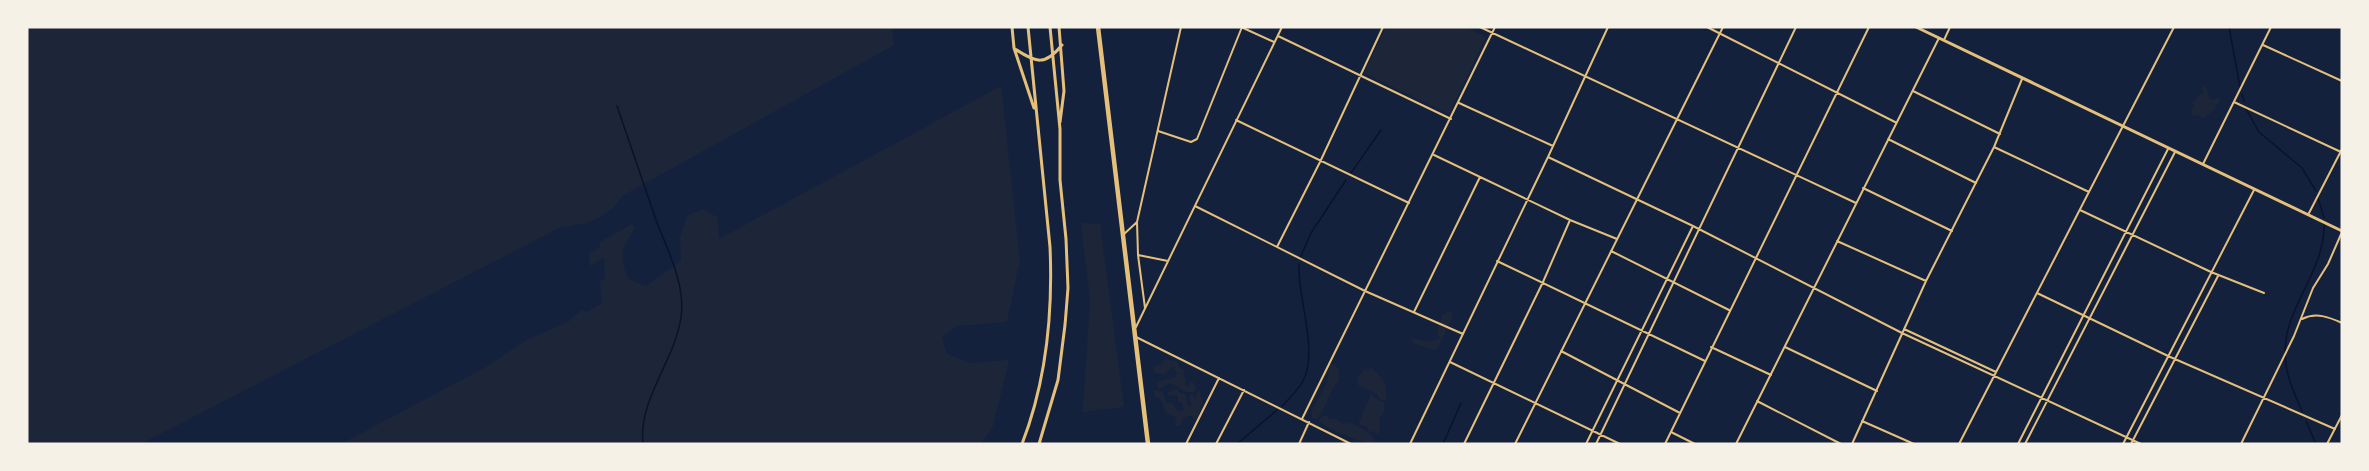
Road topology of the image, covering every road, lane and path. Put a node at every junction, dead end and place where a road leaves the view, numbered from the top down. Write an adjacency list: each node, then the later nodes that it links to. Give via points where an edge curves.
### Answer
1 (1012, 27): 29 (street)
2 (1028, 27): 31 (street)
3 (1050, 27): 30 (street)
4 (1059, 27): 28 (street)
5 (1098, 27): 81 (highway)
6 (1181, 27): 48 (street)
7 (1241, 27): 26 (street); 48 (street, via 1197,139 1191,142)
8 (1282, 27): 23 (street)
9 (1383, 27): 33 (street)
10 (1480, 27): 21 (street)
11 (1495, 27): 21 (street)
12 (1608, 27): 34 (street)
13 (1707, 27): 22 (street)
14 (1722, 27): 22 (street)
15 (1796, 27): 32 (street)
16 (1869, 27): 38 (street)
17 (1916, 27): 24 (street)
18 (1950, 27): 25 (street)
19 (2174, 27): 46 (street)
20 (2271, 27): 27 (street)
21 (1491, 33): 34 (street); 40 (street)
22 (1719, 33): 32 (street); 42 (street)
23 (1278, 36): 26 (street); 33 (street)
24 (1939, 38): 25 (street); 37 (street)
25 (1944, 40): 35 (street)
26 (1275, 42): 44 (street)
27 (2263, 44): 36 (street); 39 (street)
28 (1062, 45): 30 (street); 47 (street, via 1064,91)
29 (1014, 48): 31 (street); 41 (street)
30 (1053, 56): 31 (street); 47 (street)
31 (1032, 60): 41 (street)
32 (1778, 62): 38 (street); 52 (street)
33 (1360, 75): 43 (street); 59 (street)
34 (1586, 75): 42 (street); 51 (street)
35 (2022, 79): 46 (street); 49 (street)
36 (2342, 81)
37 (1912, 91): 45 (street); 49 (street)
38 (1837, 93): 45 (street); 61 (street)
39 (2234, 102): 55 (street); 60 (street)
40 (1459, 103): 43 (street); 51 (street)
41 (1036, 113): 148 (street, via 1050,247 1051,302 1041,380)
42 (1677, 118): 52 (street); 67 (street)
43 (1451, 119): 57 (street)
44 (1236, 120): 59 (street); 71 (street)
45 (1896, 122): 50 (street)
46 (2123, 126): 54 (street); 66 (street)
47 (1060, 129): 149 (street, via 1067,304 1058,380)
48 (1158, 131): 75 (street)
49 (2000, 134): 53 (street)
50 (1888, 139): 63 (street); 64 (street)
51 (1553, 146): 58 (street)
52 (1737, 146): 61 (street); 77 (street)
53 (1994, 147): 63 (street); 66 (street)
54 (2168, 149): 56 (street); 80 (street)
55 (2341, 150): 73 (street)
56 (2175, 152): 60 (street); 82 (street)
57 (1433, 154): 62 (street); 69 (street)
58 (1548, 157): 67 (street); 68 (street)
59 (1320, 162): 69 (street); 85 (street)
60 (2202, 165): 65 (street)
61 (1797, 175): 70 (street); 88 (street)
62 (1480, 177): 68 (street); 104 (street)
63 (1976, 183): 78 (street)
64 (1863, 188): 70 (street); 78 (street)
65 (2254, 190): 73 (street); 91 (street)
66 (2089, 192): 72 (street)
67 (1637, 198): 76 (street); 83 (street)
68 (1528, 200): 74 (street); 90 (street)
69 (1409, 203): 98 (street)
70 (1856, 203): 84 (street)
71 (1195, 206): 85 (street); 89 (street)
72 (2080, 210): 80 (street); 99 (street)
73 (2308, 215): 79 (street)
74 (1570, 220): 83 (street); 95 (street)
75 (1137, 222): 81 (street); 87 (street)
76 (1693, 226): 77 (street); 93 (street)
77 (1700, 229): 88 (street); 96 (street)
78 (1952, 231): 94 (street)
79 (2342, 232): 107 (street)
80 (2125, 233): 82 (street); 105 (street)
81 (1122, 236): 111 (highway)
82 (2133, 236): 91 (street); 106 (street)
83 (1617, 239): 86 (street)
84 (1837, 240): 94 (street); 97 (street)
85 (1276, 247): 98 (street)
86 (1611, 251): 93 (street); 101 (street)
87 (1138, 255): 89 (street); 102 (street)
88 (1755, 258): 97 (street); 103 (street)
89 (1169, 261): 102 (street)
90 (1497, 261): 95 (street); 114 (street)
91 (2211, 272): 92 (street); 119 (street)
92 (2219, 275): 100 (street); 120 (street)
93 (1667, 278): 96 (street); 109 (street)
94 (1926, 281): 110 (street)
95 (1543, 282): 101 (street); 128 (street)
96 (1675, 282): 103 (street); 112 (street)
97 (1813, 289): 113 (street); 117 (street)
98 (1365, 291): 104 (street); 139 (street)
99 (2037, 293): 105 (street); 123 (street)
100 (2264, 293)
101 (1586, 302): 109 (street); 118 (street)
102 (1145, 309): 111 (street)
103 (1729, 310): 116 (street)
104 (1414, 312): 114 (street)
105 (2084, 315): 106 (street); 133 (street)
106 (2091, 319): 119 (street); 135 (street)
107 (2301, 320): 108 (street, via 2312,315); 132 (street)
108 (2342, 323)
109 (1642, 329): 112 (street); 127 (street)
110 (1904, 329): 113 (street); 123 (street)
111 (1135, 330): 115 (highway)
112 (1650, 333): 121 (street); 129 (street)
113 (1902, 333): 125 (street); 131 (street)
114 (1463, 334): 122 (street)
115 (1135, 337): 126 (street); 150 (highway)
116 (1712, 347): 121 (street); 124 (street)
117 (1784, 347): 124 (street); 131 (street)
118 (1561, 351): 127 (street); 136 (street)
119 (2168, 356): 120 (street); 146 (street)
120 (2175, 358): 132 (street); 147 (street)
121 (1705, 361): 137 (street)
122 (1450, 362): 128 (street); 155 (street)
123 (1996, 372): 125 (street)
124 (1771, 375): 134 (street)
125 (1994, 377): 133 (street); 167 (street)
126 (1219, 378): 130 (street); 151 (street)
127 (1616, 381): 129 (street); 143 (street)
128 (1493, 383): 136 (street); 156 (street)
129 (1625, 385): 137 (street); 145 (street)
130 (1244, 390): 139 (street); 152 (street)
131 (1877, 391): 140 (street)
132 (2263, 398): 142 (street); 172 (street)
133 (2042, 399): 135 (street); 168 (street)
134 (1757, 401): 163 (street); 164 (street)
135 (2047, 402): 146 (street); 169 (street)
136 (1535, 403): 143 (street); 157 (street)
137 (1680, 412): 144 (street)
138 (2342, 415): 142 (street)
139 (1302, 419): 141 (street)
140 (1862, 421): 165 (street); 166 (street)
141 (1309, 422): 153 (street); 154 (street)
142 (2335, 429): 173 (street)
143 (1592, 431): 145 (street); 158 (street)
144 (1671, 432): 161 (street); 162 (street)
145 (1600, 435): 159 (street); 160 (street)
146 (2126, 438): 147 (street); 170 (street)
147 (2132, 442): 171 (street)
148 (1022, 444)
149 (1039, 444)
150 (1148, 444)
151 (1185, 444)
152 (1216, 444)
153 (1299, 444)
154 (1351, 444)
155 (1410, 444)
156 (1464, 444)
157 (1515, 444)
158 (1586, 444)
159 (1596, 444)
160 (1620, 444)
161 (1665, 444)
162 (1695, 444)
163 (1736, 444)
164 (1841, 444)
165 (1852, 444)
166 (1914, 444)
167 (1959, 444)
168 (2018, 444)
169 (2025, 444)
170 (2123, 444)
171 (2141, 444)
172 (2241, 444)
173 (2327, 444)

